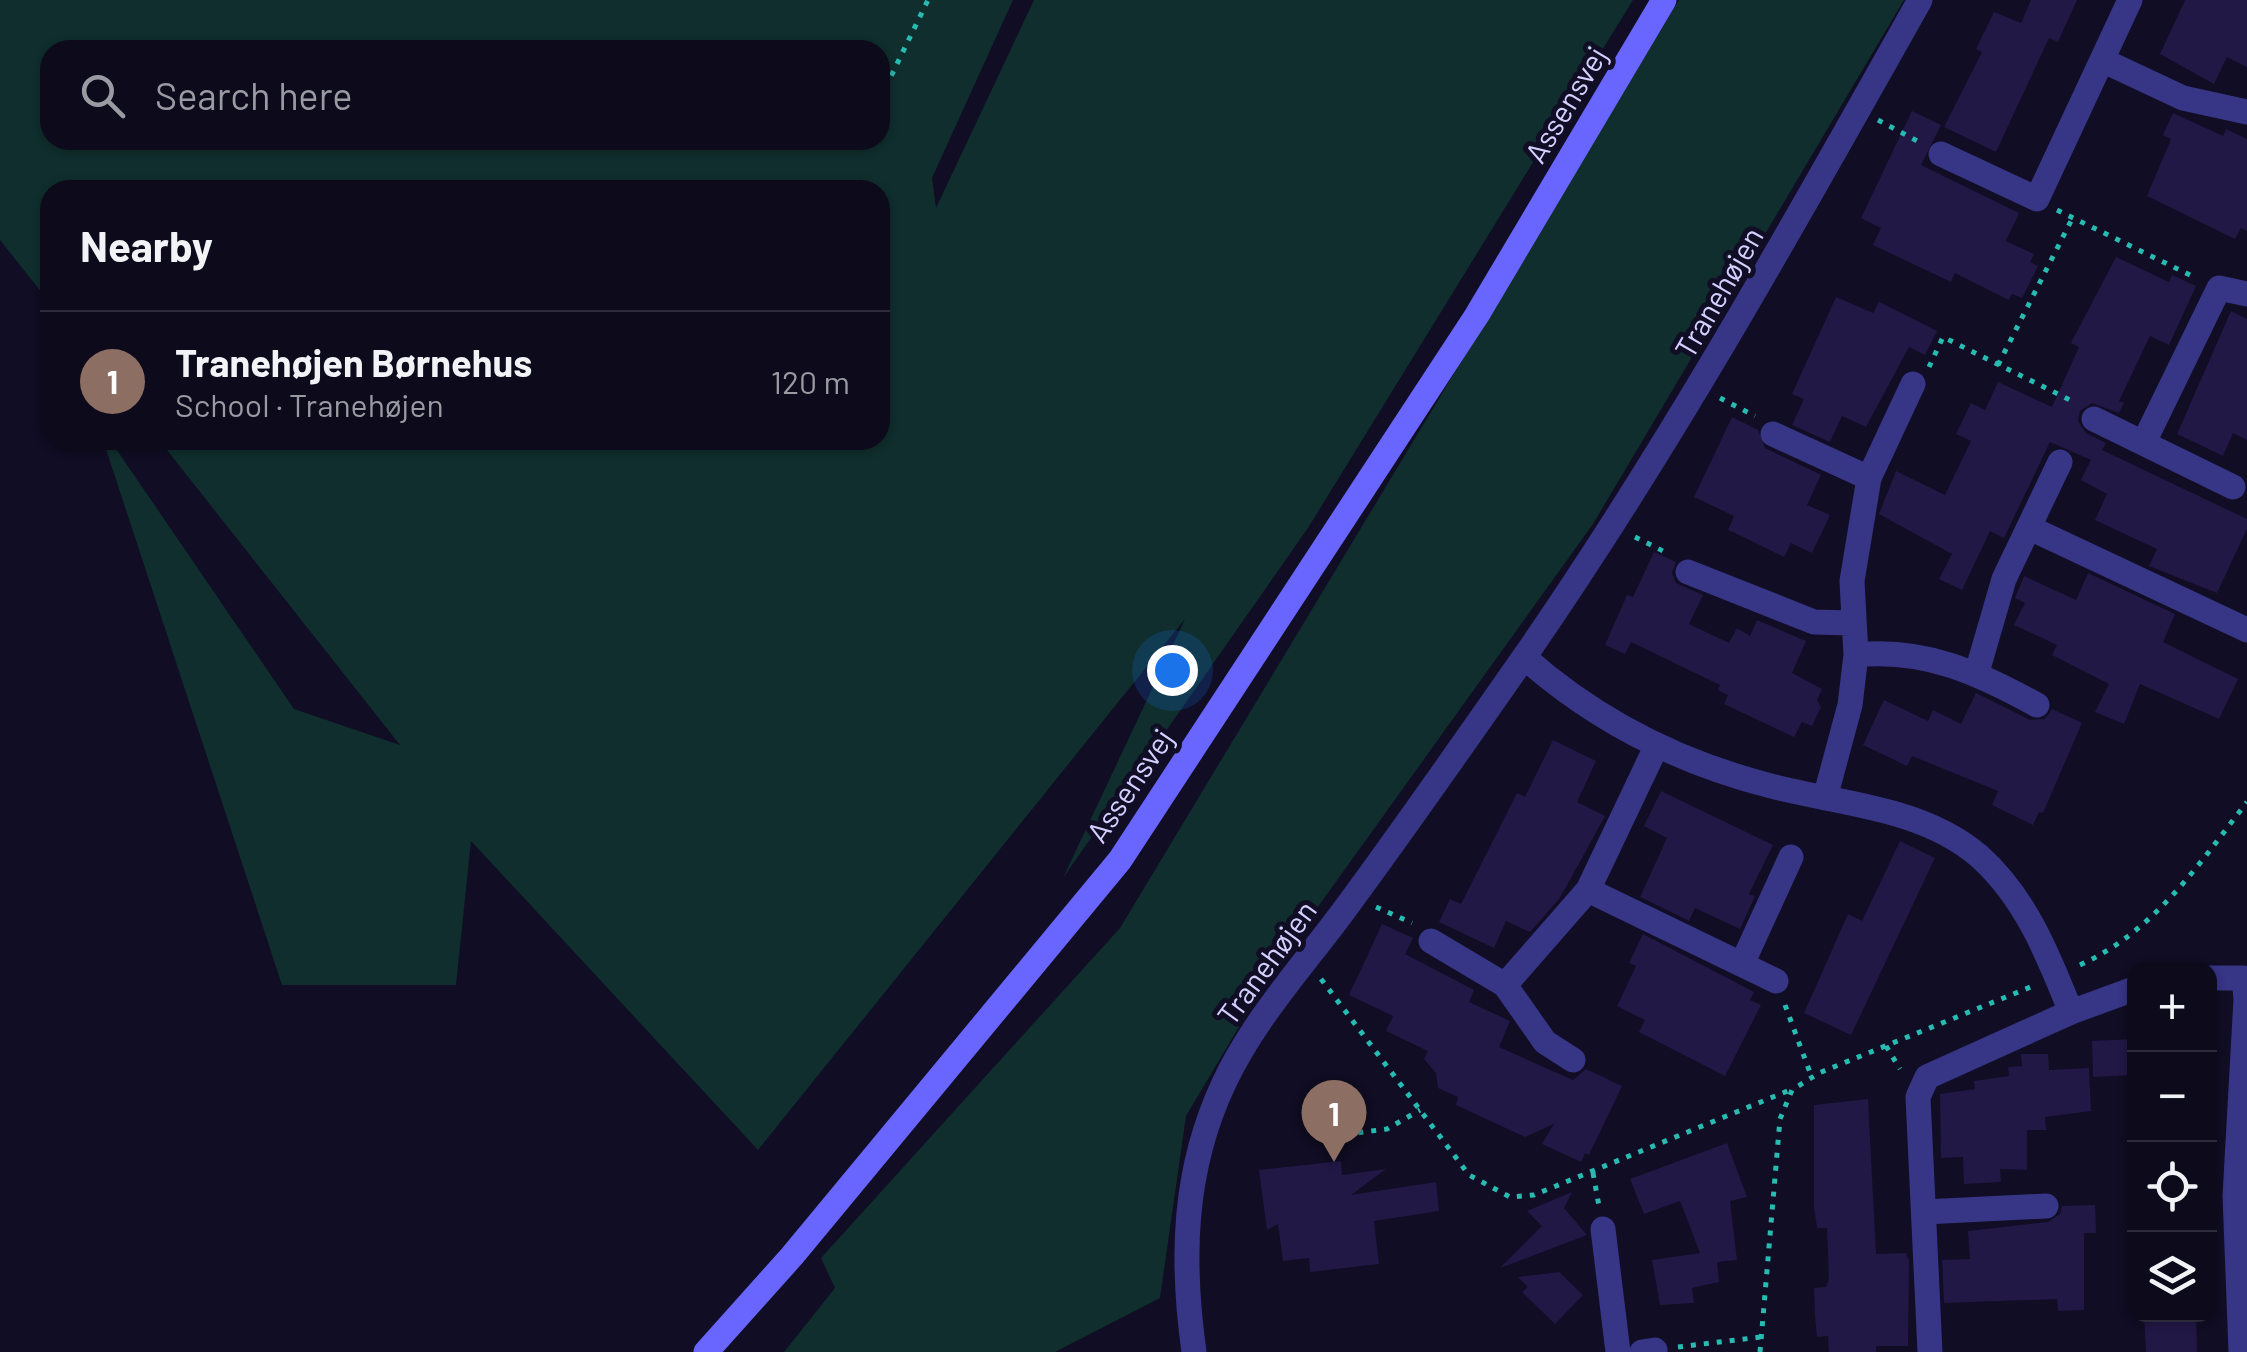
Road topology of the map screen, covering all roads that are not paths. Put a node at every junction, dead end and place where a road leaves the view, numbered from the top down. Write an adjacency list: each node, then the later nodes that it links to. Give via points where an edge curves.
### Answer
1 (1664, 0): 38 (main road, Assensvej, via 1477,315 1120,860)
2 (1920, 0): 20 (street, Tranehøjen, via 1701,388)
3 (2130, 0): 4 (street)
4 (2104, 61): 5 (street, via 2184,98); 6 (street, via 2037,200)
5 (2247, 112)
6 (1942, 154)
7 (2247, 294): 11 (street, via 2218,288)
8 (1913, 384): 13 (street)
9 (2094, 420): 11 (street)
10 (1773, 434): 13 (street)
11 (2144, 442): 14 (street)
12 (2060, 462): 15 (street)
13 (1869, 478): 17 (street)
14 (2234, 487)
15 (2030, 528): 18 (street); 21 (street, via 2004,579)
16 (1688, 572): 17 (street, via 1814,622)
17 (1852, 623): 19 (street)
18 (2247, 630)
19 (1856, 655): 21 (street, via 1896,651); 24 (street, via 1850,705)
20 (1524, 657): 23 (street, via 1565,694); 39 (street, Tranehøjen, via 1244,1045 1224,1083 1198,1153 1185,1247)
21 (1977, 672): 22 (street)
22 (2037, 705)
23 (1656, 747): 24 (street); 26 (street)
24 (1824, 798): 33 (street, via 1893,812 1976,854 2031,919)
25 (1791, 857): 28 (street)
26 (1588, 890): 28 (street); 31 (street)
27 (1431, 941): 31 (street)
28 (1742, 964): 30 (street)
29 (2217, 978): 42 (street, via 2244,978 2246,1000 2235,1196)
30 (1776, 981)
31 (1506, 984): 34 (street, via 1545,1042)
32 (2127, 992): 33 (street)
33 (2071, 1012): 36 (street, via 1927,1077 1918,1097)
34 (1573, 1060)
35 (2046, 1206): 36 (street)
36 (1924, 1212): 41 (street)
37 (1603, 1229): 40 (street)
38 (706, 1352)
39 (1194, 1352)
40 (1618, 1352)
41 (1930, 1352)
42 (2241, 1352)

